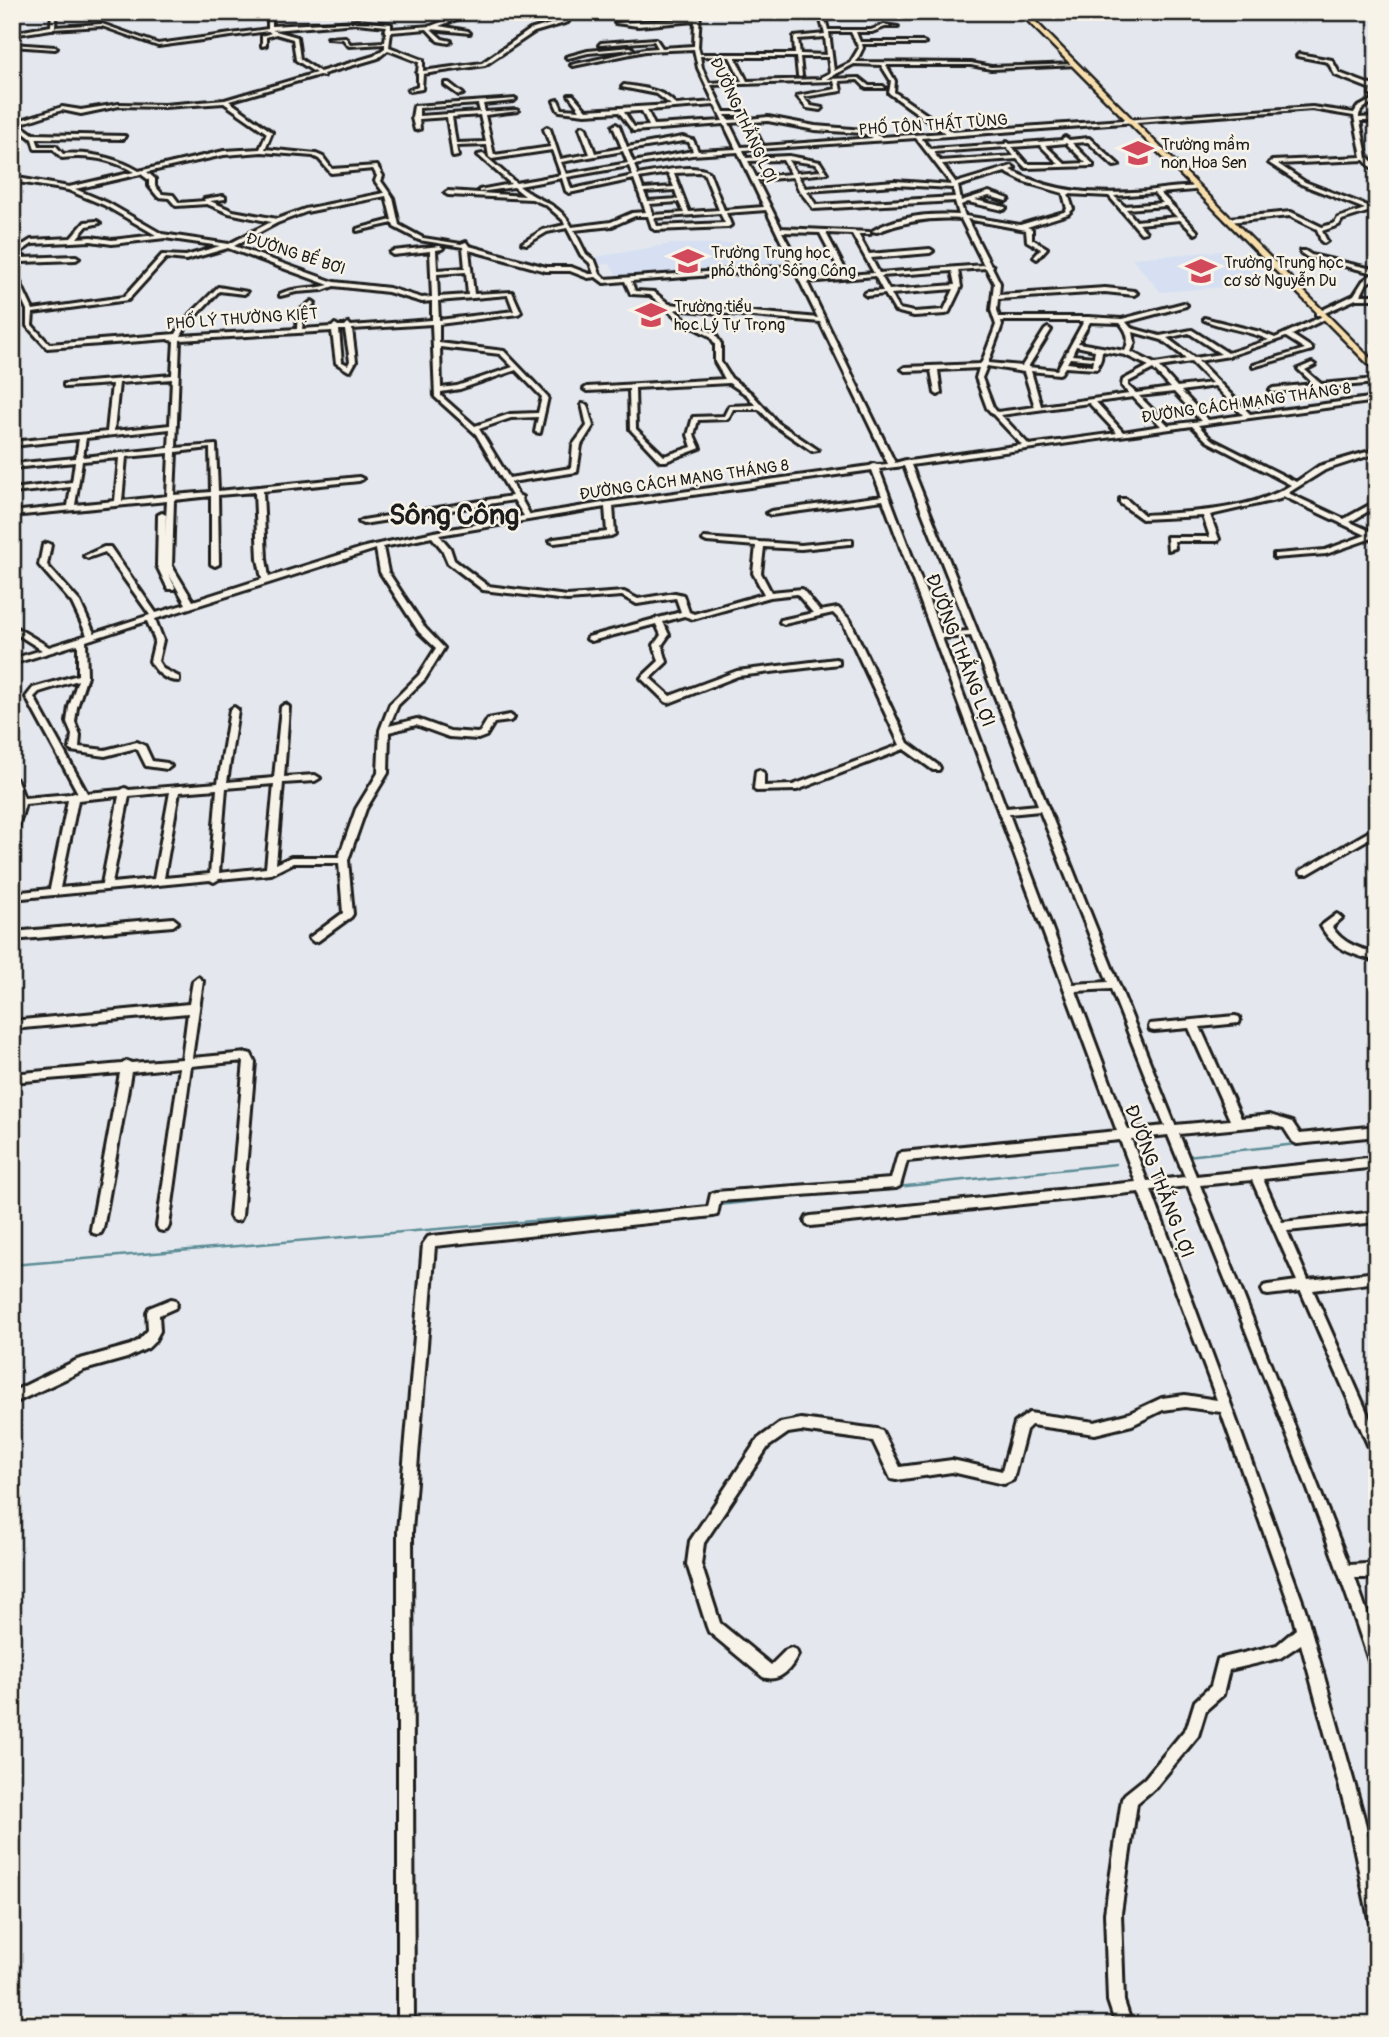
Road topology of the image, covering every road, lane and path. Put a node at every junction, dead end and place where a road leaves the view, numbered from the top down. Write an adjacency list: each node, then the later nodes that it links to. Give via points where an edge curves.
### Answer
1 (54, 12): 16 (street)
2 (261, 12): 19 (street, via 270,18)
3 (450, 12): 12 (street)
4 (480, 12): 12 (street)
5 (571, 12): 52 (street, via 566,20 532,31 483,64)
6 (698, 12): 13 (street, ĐƯỜNG THẮNG LỢI)
7 (723, 12): 9 (street)
8 (1035, 12): 10 (street)
9 (821, 13): 10 (street); 25 (street)
10 (1022, 13): 51 (main road)
11 (363, 14): 14 (street)
12 (458, 14): 17 (street)
13 (697, 20): 15 (street, via 650,26); 38 (street, ĐƯỜNG THẮNG LỢI)
14 (367, 22): 19 (street); 21 (street, via 387,23)
15 (617, 23)
16 (52, 27): 26 (street); 27 (street, via 103,25 158,45)
17 (429, 27): 21 (street); 23 (street); 31 (street, via 440,40)
18 (896, 27): 22 (street)
19 (270, 29): 24 (street); 27 (street)
20 (612, 29): 29 (street)
21 (387, 31): 37 (street)
22 (853, 31): 25 (street); 32 (street)
23 (468, 32)
24 (278, 33): 36 (street, via 264,36); 54 (street, via 295,38 298,60)
25 (827, 33): 44 (street, via 796,38); 46 (street)
26 (12, 34)
27 (239, 34): 30 (street)
28 (330, 38): 37 (street)
29 (636, 40): 34 (street); 40 (street, via 656,40)
30 (240, 41)
31 (449, 42)
32 (859, 43): 33 (street); 48 (street)
33 (923, 43)
34 (601, 44)
35 (12, 45): 39 (street)
36 (264, 45)
37 (387, 46): 52 (street, via 421,61); 54 (street, via 369,60)
38 (696, 47): 40 (street); 42 (street, ĐƯỜNG THẮNG LỢI)
39 (55, 48)
40 (660, 48): 41 (street)
41 (648, 50): 47 (street, via 584,52); 50 (street)
42 (697, 55): 43 (street); 61 (street, ĐƯỜNG THẮNG LỢI)
43 (732, 55): 44 (street); 58 (street)
44 (797, 55): 46 (street); 55 (street)
45 (1298, 55): 64 (street, via 1330,61 1338,74)
46 (830, 56): 53 (street)
47 (568, 57)
48 (853, 63): 49 (street); 53 (street)
49 (883, 64): 51 (street); 100 (street, via 892,76 891,92)
50 (573, 65)
51 (1074, 65): 88 (main road)
52 (419, 73): 65 (street, via 421,88)
53 (832, 73): 56 (street)
54 (322, 75): 70 (street)
55 (800, 76)
56 (824, 78): 57 (street); 58 (street)
57 (836, 79): 63 (street, via 861,79 868,87); 77 (street, via 839,90 799,96 806,106)
58 (745, 82): 61 (street)
59 (1377, 82): 64 (street)
60 (447, 83): 66 (street)
61 (708, 84): 73 (street, ĐƯỜNG THẮNG LỢI)
62 (624, 86): 75 (street, via 658,93)
63 (883, 87)
64 (1371, 87): 68 (street)
65 (410, 90)
66 (461, 94)
67 (571, 96): 80 (street)
68 (1377, 96): 84 (street, via 1359,109)
69 (514, 100): 72 (street)
70 (225, 101): 90 (street, via 118,105 78,112 62,108); 116 (street, via 270,133)
71 (556, 101): 80 (street, via 558,110)
72 (480, 102): 81 (street); 85 (street, via 416,107)
73 (717, 103): 75 (street); 82 (street, ĐƯỜNG THẮNG LỢI)
74 (667, 106): 75 (street); 76 (street); 91 (street)
75 (674, 106)
76 (643, 107): 79 (street); 93 (street)
77 (820, 109)
78 (516, 111): 81 (street)
79 (621, 111): 80 (street); 93 (street, via 633,129)
80 (585, 112)
81 (483, 114): 83 (street); 107 (street)
82 (723, 114): 87 (street, via 744,113); 89 (street, ĐƯỜNG THẮNG LỢI)
83 (449, 116): 85 (street); 110 (street)
84 (1357, 117): 86 (street, PHỐ TÔN THẤT TÙNG); 88 (street, PHỐ TÔN THẤT TÙNG, via 1312,108); 106 (street)
85 (415, 118): 96 (street)
86 (1377, 119)
87 (748, 121): 89 (street); 104 (street, via 768,119 864,132); 115 (street)
88 (1128, 121): 94 (street, PHỐ TÔN THẤT TÙNG); 147 (main road)
89 (727, 122): 91 (street); 117 (street, ĐƯỜNG THẮNG LỢI)
90 (14, 124): 101 (street)
91 (676, 125): 93 (street)
92 (616, 126): 114 (street)
93 (652, 127)
94 (1053, 127): 98 (street, PHỐ TÔN THẤT TÙNG); 105 (street)
95 (583, 128): 120 (street)
96 (417, 129)
97 (547, 129): 113 (street)
98 (996, 132): 99 (street, PHỐ TÔN THẤT TÙNG); 111 (street)
99 (972, 134): 100 (street, PHỐ TÔN THẤT TÙNG); 112 (street)
100 (951, 135): 103 (street, PHỐ TÔN THẤT TÙNG)
101 (32, 136): 102 (street); 135 (street, via 37,148 54,147 62,156 87,155)
102 (123, 138)
103 (919, 138): 104 (street, PHỐ TÔN THẤT TÙNG); 118 (street)
104 (883, 140): 115 (street, PHỐ TÔN THẤT TÙNG)
105 (1066, 141): 108 (street); 131 (street, via 1091,140); 132 (street, via 1091,166)
106 (1363, 141): 109 (street); 125 (street)
107 (489, 143): 110 (street); 113 (street, via 492,157 500,158)
108 (1041, 143): 111 (street); 132 (street)
109 (1371, 143)
110 (454, 145): 122 (street)
111 (1008, 145): 112 (street); 123 (street)
112 (984, 147): 118 (street)
113 (553, 148): 127 (street)
114 (625, 148): 119 (street, via 684,139 691,141); 120 (street); 128 (street)
115 (761, 148): 117 (street, PHỐ TÔN THẤT TÙNG)
116 (262, 150): 135 (street, via 219,154); 155 (street, via 318,156 331,172 374,167)
117 (740, 150): 119 (street, PHỐ TÔN THẤT TÙNG); 126 (street, ĐƯỜNG THẮNG LỢI)
118 (929, 151): 129 (street)
119 (696, 153): 128 (street, PHỐ TÔN THẤT TÙNG)
120 (593, 154): 127 (street)
121 (481, 155): 143 (street)
122 (455, 156)
123 (1018, 157): 129 (street); 130 (street)
124 (784, 158): 126 (street); 138 (street); 138 (street, via 817,162 825,172)
125 (1366, 158): 134 (street); 172 (street, via 1272,163 1303,183)
126 (745, 160): 141 (street, ĐƯỜNG THẮNG LỢI)
127 (558, 161): 137 (street)
128 (631, 163): 137 (street, PHỐ TÔN THẤT TÙNG); 140 (street)
129 (938, 163): 145 (street)
130 (1025, 164): 132 (street); 133 (street)
131 (1116, 165)
132 (1063, 166)
133 (1006, 170): 145 (street); 154 (street, via 1026,182)
134 (1377, 171)
135 (141, 173): 148 (street); 163 (street, via 152,179 160,196 171,196 180,205)
136 (671, 173): 140 (street); 146 (street); 174 (street, via 704,170)
137 (564, 176): 140 (street, via 569,191); 143 (street, PHỐ TÔN THẤT TÙNG)
138 (794, 176): 141 (street); 149 (street)
139 (12, 179): 148 (street)
140 (636, 179): 151 (street)
141 (755, 179): 169 (street, ĐƯỜNG THẮNG LỢI)
142 (895, 183): 144 (street); 145 (street); 164 (street)
143 (514, 185): 150 (street, PHỐ TÔN THẤT TÙNG); 158 (street)
144 (864, 186): 149 (street); 166 (street)
145 (955, 186): 161 (street)
146 (677, 188): 151 (street); 160 (street)
147 (1194, 188): 152 (street); 182 (main road)
148 (69, 189): 195 (street)
149 (802, 190): 166 (street, via 814,207)
150 (481, 191)
151 (641, 191): 165 (street)
152 (1155, 191): 156 (street); 167 (street)
153 (448, 193): 158 (street)
154 (1065, 193): 156 (street); 186 (street, via 1070,209 1066,213)
155 (387, 194): 181 (street); 183 (street, via 320,206)
156 (1110, 194): 171 (street)
157 (223, 198): 163 (street, via 215,196)
158 (531, 198): 187 (street, via 548,204)
159 (1006, 199): 162 (street, via 989,194)
160 (682, 200): 165 (street); 175 (street)
161 (957, 201): 162 (street); 164 (street); 179 (street)
162 (969, 201): 170 (street)
163 (208, 202): 183 (street, via 231,212)
164 (907, 202): 166 (street); 178 (street)
165 (645, 203): 177 (street)
166 (875, 204)
167 (1168, 204): 171 (street); 180 (street)
168 (1377, 207): 172 (street)
169 (769, 208): 174 (street); 190 (street, ĐƯỜNG THẮNG LỢI)
170 (1003, 208)
171 (1123, 208): 184 (street)
172 (1368, 208): 188 (street)
173 (1304, 210): 176 (street)
174 (724, 212): 175 (street); 177 (street, via 729,224 724,226 658,230)
175 (687, 214): 177 (street)
176 (1292, 214): 182 (street); 188 (street)
177 (649, 215): 187 (street)
178 (916, 216): 179 (street); 192 (street, via 872,232)
179 (964, 217): 186 (street); 209 (street)
180 (1182, 219): 184 (street); 194 (street)
181 (394, 220): 189 (street); 200 (street, via 398,228 416,237)
182 (1229, 220): 239 (main road)
183 (277, 221): 199 (street)
184 (1137, 222): 193 (street)
185 (97, 223): 196 (street, via 85,224)
186 (1020, 227): 207 (street, via 1028,229 1029,240 1044,248)
187 (570, 228): 198 (street, via 545,231); 215 (street)
188 (1322, 229): 197 (street)
189 (359, 230)
190 (780, 230): 191 (street); 210 (street, ĐƯỜNG THẮNG LỢI)
191 (822, 232): 192 (street); 217 (street)
192 (855, 232): 206 (street)
193 (1143, 232)
194 (1195, 232)
195 (165, 236): 196 (street, via 117,242); 199 (street, ĐƯỜNG BỂ BƠI)
196 (73, 240): 205 (street, via 31,242)
197 (1324, 241)
198 (525, 243)
199 (230, 246): 220 (street, ĐƯỜNG BỂ BƠI); 238 (street, via 186,258 164,256 126,299)
200 (463, 246): 201 (street); 212 (street); 215 (street, via 546,269)
201 (433, 249): 204 (street); 213 (street)
202 (930, 251): 206 (street)
203 (1303, 252): 214 (street)
204 (393, 253)
205 (16, 256): 208 (street); 238 (street, via 14,276)
206 (867, 256): 216 (street)
207 (1037, 257)
208 (76, 258)
209 (990, 266): 211 (street); 230 (street, via 997,283)
210 (798, 267): 218 (street, ĐƯỜNG THẮNG LỢI); 219 (street)
211 (955, 269): 216 (street); 221 (street)
212 (468, 270): 213 (street); 229 (street)
213 (434, 272): 233 (street)
214 (1377, 273): 228 (street, via 1362,286)
215 (597, 275): 219 (street, via 604,281)
216 (878, 275): 217 (street); 223 (street)
217 (846, 277): 218 (street)
218 (804, 280): 242 (street, ĐƯỜNG THẮNG LỢI)
219 (628, 281): 236 (street, via 633,293 652,293)
220 (332, 285): 225 (street); 226 (street); 232 (street, ĐƯỜNG BỂ BƠI, via 389,290)
221 (958, 288): 223 (street); 223 (street, via 946,312 897,310)
222 (244, 292): 252 (street, via 218,289)
223 (888, 293): 227 (street)
224 (1134, 293): 230 (street, via 1094,290)
225 (341, 294)
226 (282, 295)
227 (867, 295)
228 (1359, 296): 231 (street); 239 (street)
229 (471, 297): 233 (street, ĐƯỜNG BỂ BƠI); 237 (street, ĐƯỜNG BỂ BƠI, via 510,293)
230 (996, 297): 240 (street)
231 (1377, 299)
232 (422, 300): 233 (street, ĐƯỜNG BỂ BƠI); 244 (street)
233 (435, 300): 244 (street)
234 (312, 303): 248 (street, via 301,313)
235 (1184, 305): 245 (street)
236 (666, 306): 242 (street); 274 (street, via 713,335 718,362)
237 (517, 311): 244 (street, PHỐ LÝ THƯỜNG KIỆT)
238 (30, 312): 252 (street, PHỐ LÝ THƯỜNG KIỆT, via 29,325 50,346)
239 (1321, 316): 251 (street); 272 (main road)
240 (998, 319): 243 (street); 263 (street)
241 (1206, 319): 254 (street)
242 (823, 320): 312 (street, ĐƯỜNG THẮNG LỢI)
243 (1088, 320): 245 (street); 255 (street)
244 (436, 321): 246 (street, PHỐ LÝ THƯỜNG KIỆT); 256 (street)
245 (1122, 321): 249 (street)
246 (348, 326): 247 (street, PHỐ LÝ THƯỜNG KIỆT); 247 (street, via 353,362 349,369 339,363)
247 (335, 327): 248 (street, PHỐ LÝ THƯỜNG KIỆT); 252 (street, PHỐ LÝ THƯỜNG KIỆT)
248 (299, 328): 252 (street, PHỐ LÝ THƯỜNG KIỆT)
249 (1129, 329): 253 (street); 258 (street, via 1132,344)
250 (1048, 330): 271 (street)
251 (1287, 335): 254 (street); 267 (street, via 1310,349)
252 (174, 338): 273 (street)
253 (1162, 338): 259 (street, via 1191,331); 262 (street)
254 (1275, 340): 259 (street)
255 (1074, 344): 257 (street); 260 (street)
256 (437, 345): 268 (street, via 500,350); 283 (street)
257 (1100, 348): 258 (street); 261 (street)
258 (1127, 354): 266 (street)
259 (1227, 355): 262 (street)
260 (1068, 356): 261 (street); 264 (street)
261 (1098, 359): 264 (street, via 1093,369)
262 (1195, 362): 266 (street); 277 (street)
263 (983, 365): 269 (street); 271 (street); 292 (street, via 980,382)
264 (1062, 365): 271 (street, via 1057,373)
265 (1312, 365): 279 (street, via 1301,369)
266 (1154, 366): 282 (street); 286 (street, via 1125,381)
267 (1255, 366)
268 (516, 368): 283 (street, via 458,388); 293 (street, via 545,397)
269 (933, 368): 270 (street); 285 (street)
270 (905, 369)
271 (1025, 370): 290 (street)
272 (1377, 370)
273 (172, 377): 276 (street); 298 (street)
274 (729, 381): 280 (street); 291 (street)
275 (1377, 381): 279 (street)
276 (116, 382): 278 (street); 302 (street)
277 (1216, 384): 282 (street); 294 (street)
278 (66, 385)
279 (1319, 386): 284 (street)
280 (632, 388): 281 (street); 291 (street, via 633,429 663,459 696,449 691,435 695,418 726,418 731,407)
281 (587, 389)
282 (1175, 389): 286 (street); 295 (street)
283 (437, 390): 299 (street, via 443,403)
284 (1273, 390)
285 (938, 393)
286 (1135, 394): 288 (street); 297 (street)
287 (1377, 399): 294 (street, ĐƯỜNG CÁCH MẠNG THÁNG 8)
288 (1090, 400): 290 (street); 301 (street)
289 (584, 405): 316 (street, via 590,426 577,445 574,470)
290 (1038, 406): 292 (street)
291 (761, 407): 307 (street, via 776,424)
292 (995, 414): 305 (street)
293 (540, 415): 299 (street, via 510,416); 300 (street)
294 (1248, 416): 295 (street, ĐƯỜNG CÁCH MẠNG THÁNG 8)
295 (1206, 422): 296 (street, ĐƯỜNG CÁCH MẠNG THÁNG 8)
296 (1192, 424): 297 (street, ĐƯỜNG CÁCH MẠNG THÁNG 8); 318 (street, via 1209,440)
297 (1166, 427): 301 (street, ĐƯỜNG CÁCH MẠNG THÁNG 8)
298 (170, 428): 302 (street); 306 (street)
299 (474, 429): 316 (street)
300 (538, 432)
301 (1121, 433): 305 (street, ĐƯỜNG CÁCH MẠNG THÁNG 8)
302 (110, 434): 303 (street)
303 (83, 437): 304 (street); 310 (street)
304 (12, 444)
305 (1026, 446): 311 (street, ĐƯỜNG CÁCH MẠNG THÁNG 8)
306 (169, 450): 309 (street); 321 (street, via 216,447); 325 (street)
307 (814, 450)
308 (1377, 451): 318 (street, via 1322,468)
309 (123, 455): 310 (street); 328 (street)
310 (79, 460): 313 (street); 317 (street)
311 (906, 462): 312 (street, ĐƯỜNG CÁCH MẠNG THÁNG 8); 358 (street, ĐƯỜNG THẮNG LỢI)
312 (892, 464): 314 (street, ĐƯỜNG CÁCH MẠNG THÁNG 8)
313 (12, 466)
314 (874, 466): 324 (street, ĐƯỜNG THẮNG LỢI); 329 (street, ĐƯỜNG CÁCH MẠNG THÁNG 8)
315 (359, 479): 319 (street)
316 (509, 480): 323 (street)
317 (75, 484): 320 (street); 330 (street)
318 (1297, 485): 322 (street)
319 (259, 489): 321 (street); 349 (street)
320 (12, 491)
321 (213, 494): 325 (street); 348 (street)
322 (1285, 494): 333 (street); 335 (street)
323 (518, 497): 334 (street); 336 (street)
324 (885, 498): 331 (street); 359 (street, ĐƯỜNG THẮNG LỢI)
325 (166, 499): 328 (street); 351 (street, via 161,570)
326 (1123, 501): 333 (street, via 1142,517)
327 (1377, 503): 335 (street)
328 (118, 504): 330 (street)
329 (609, 504): 334 (street, ĐƯỜNG CÁCH MẠNG THÁNG 8); 340 (street, via 611,534)
330 (71, 508): 332 (street)
331 (771, 513)
332 (12, 514)
333 (1206, 514): 345 (street, via 1215,539 1170,538)
334 (527, 516): 337 (street, ĐƯỜNG CÁCH MẠNG THÁNG 8)
335 (1346, 521): 338 (street)
336 (363, 522)
337 (434, 534): 344 (street, ĐƯỜNG CÁCH MẠNG THÁNG 8); 352 (street, via 451,561 486,588 567,598 624,594 636,602 675,595 680,597)
338 (1375, 536): 347 (street, via 1326,552)
339 (707, 540): 343 (street)
340 (554, 541)
341 (849, 542): 343 (street, via 811,547)
342 (47, 544): 360 (street, via 43,565 76,602)
343 (760, 545): 350 (street, via 757,573)
344 (379, 546): 349 (street, ĐƯỜNG CÁCH MẠNG THÁNG 8); 370 (street, via 384,572 422,630 440,648 422,677 394,704)
345 (1171, 548)
346 (88, 556): 354 (street, via 107,549)
347 (1276, 556)
348 (215, 564)
349 (266, 581): 351 (street, ĐƯỜNG CÁCH MẠNG THÁNG 8)
350 (769, 595): 352 (street, via 699,616); 353 (street, via 800,592)
351 (188, 606): 354 (street, ĐƯỜNG CÁCH MẠNG THÁNG 8)
352 (684, 613): 355 (street)
353 (817, 613): 356 (street); 371 (street, via 833,609 847,622)
354 (152, 618): 360 (street, ĐƯỜNG CÁCH MẠNG THÁNG 8); 366 (street, via 159,640 154,661 160,671)
355 (658, 620): 361 (street); 364 (street, via 665,635 658,645 663,662 646,678 669,700 737,674)
356 (784, 622)
357 (12, 627): 362 (street)
358 (974, 633): 359 (street); 383 (street, ĐƯỜNG THẮNG LỢI)
359 (937, 636): 384 (street, ĐƯỜNG THẮNG LỢI)
360 (87, 637): 362 (street, ĐƯỜNG CÁCH MẠNG THÁNG 8); 365 (street)
361 (591, 639)
362 (48, 650): 363 (street, ĐƯỜNG CÁCH MẠNG THÁNG 8)
363 (12, 662)
364 (836, 662)
365 (83, 676): 372 (street, via 72,712 74,749 105,753 137,745 149,764); 381 (street, via 36,690 30,697)
366 (176, 680)
367 (285, 707): 376 (street)
368 (234, 710): 378 (street)
369 (510, 718): 370 (street, via 491,721 478,736 449,734 417,722)
370 (384, 730): 387 (street, via 383,773 361,809)
371 (905, 746): 373 (street); 374 (street, via 794,788 758,789)
372 (167, 766)
373 (936, 768)
374 (759, 774)
375 (315, 778): 376 (street)
376 (279, 780): 378 (street); 388 (street)
377 (13, 783): 382 (street)
378 (222, 785): 379 (street); 390 (street)
379 (175, 788): 380 (street); 391 (street)
380 (125, 792): 381 (street); 392 (street)
381 (78, 795): 382 (street); 393 (street)
382 (20, 801): 386 (street)
383 (1043, 808): 384 (street); 401 (street, ĐƯỜNG THẮNG LỢI)
384 (1002, 811): 402 (street, ĐƯỜNG THẮNG LỢI)
385 (1377, 830): 389 (street)
386 (12, 831)
387 (343, 860): 388 (street, via 291,860); 398 (street, via 348,914)
388 (271, 871): 390 (street)
389 (1305, 872)
390 (214, 879): 391 (street)
391 (158, 884): 392 (street)
392 (106, 888): 393 (street)
393 (54, 893): 394 (street)
394 (12, 896)
395 (1337, 918): 399 (street, via 1325,926 1328,931 1344,946)
396 (173, 922): 397 (street)
397 (12, 936)
398 (314, 938)
399 (1377, 957)
400 (198, 982): 403 (street)
401 (1114, 985): 402 (street); 412 (street, ĐƯỜNG THẮNG LỢI)
402 (1069, 988): 414 (street, ĐƯỜNG THẮNG LỢI)
403 (194, 1008): 406 (street); 408 (street)
404 (1236, 1020): 405 (street)
405 (1193, 1024): 407 (street); 411 (street)
406 (12, 1025)
407 (1154, 1027)
408 (186, 1060): 409 (street); 419 (street, via 250,1059); 422 (street)
409 (127, 1065): 410 (street); 424 (street)
410 (12, 1078)
411 (1237, 1124): 412 (street); 413 (street, via 1270,1120 1288,1125 1297,1139)
412 (1172, 1131): 414 (street); 417 (street, ĐƯỜNG THẮNG LỢI)
413 (1377, 1131)
414 (1123, 1134): 418 (street, ĐƯỜNG THẮNG LỢI); 438 (street, via 902,1157 896,1182 715,1197 713,1204 436,1239 429,1244 406,1513)
415 (1377, 1161): 416 (street)
416 (1256, 1175): 417 (street); 423 (street)
417 (1192, 1182): 418 (street); 432 (street, ĐƯỜNG THẮNG LỢI)
418 (1143, 1186): 421 (street); 430 (street, ĐƯỜNG THẮNG LỢI)
419 (236, 1216)
420 (1377, 1217): 423 (street)
421 (811, 1221)
422 (163, 1226)
423 (1280, 1227): 426 (street)
424 (97, 1229)
425 (1377, 1277): 426 (street)
426 (1306, 1285): 427 (street); 431 (street)
427 (1268, 1290)
428 (171, 1304): 429 (street, via 153,1312 154,1331 145,1342)
429 (12, 1398)
430 (1225, 1407): 434 (street, ĐƯỜNG THẮNG LỢI); 435 (street, via 1185,1401 1162,1404 1132,1419 1095,1428 1030,1419 1020,1427 1004,1478 952,1466 896,1474 877,1435 785,1427 763,1443 693,1553 707,1614 723,1638 768,1672 775,1672)
431 (1373, 1441)
432 (1345, 1572): 433 (street); 436 (street, ĐƯỜNG THẮNG LỢI)
433 (1377, 1574)
434 (1304, 1632): 437 (street, ĐƯỜNG THẮNG LỢI, via 1356,1818); 439 (street, via 1280,1651 1223,1664 1218,1690 1200,1706 1193,1731 1150,1783 1130,1799 1113,1905 1116,2001)
435 (791, 1655)
436 (1377, 1664)
437 (1377, 1919)
438 (405, 2025)
439 (1124, 2025)

